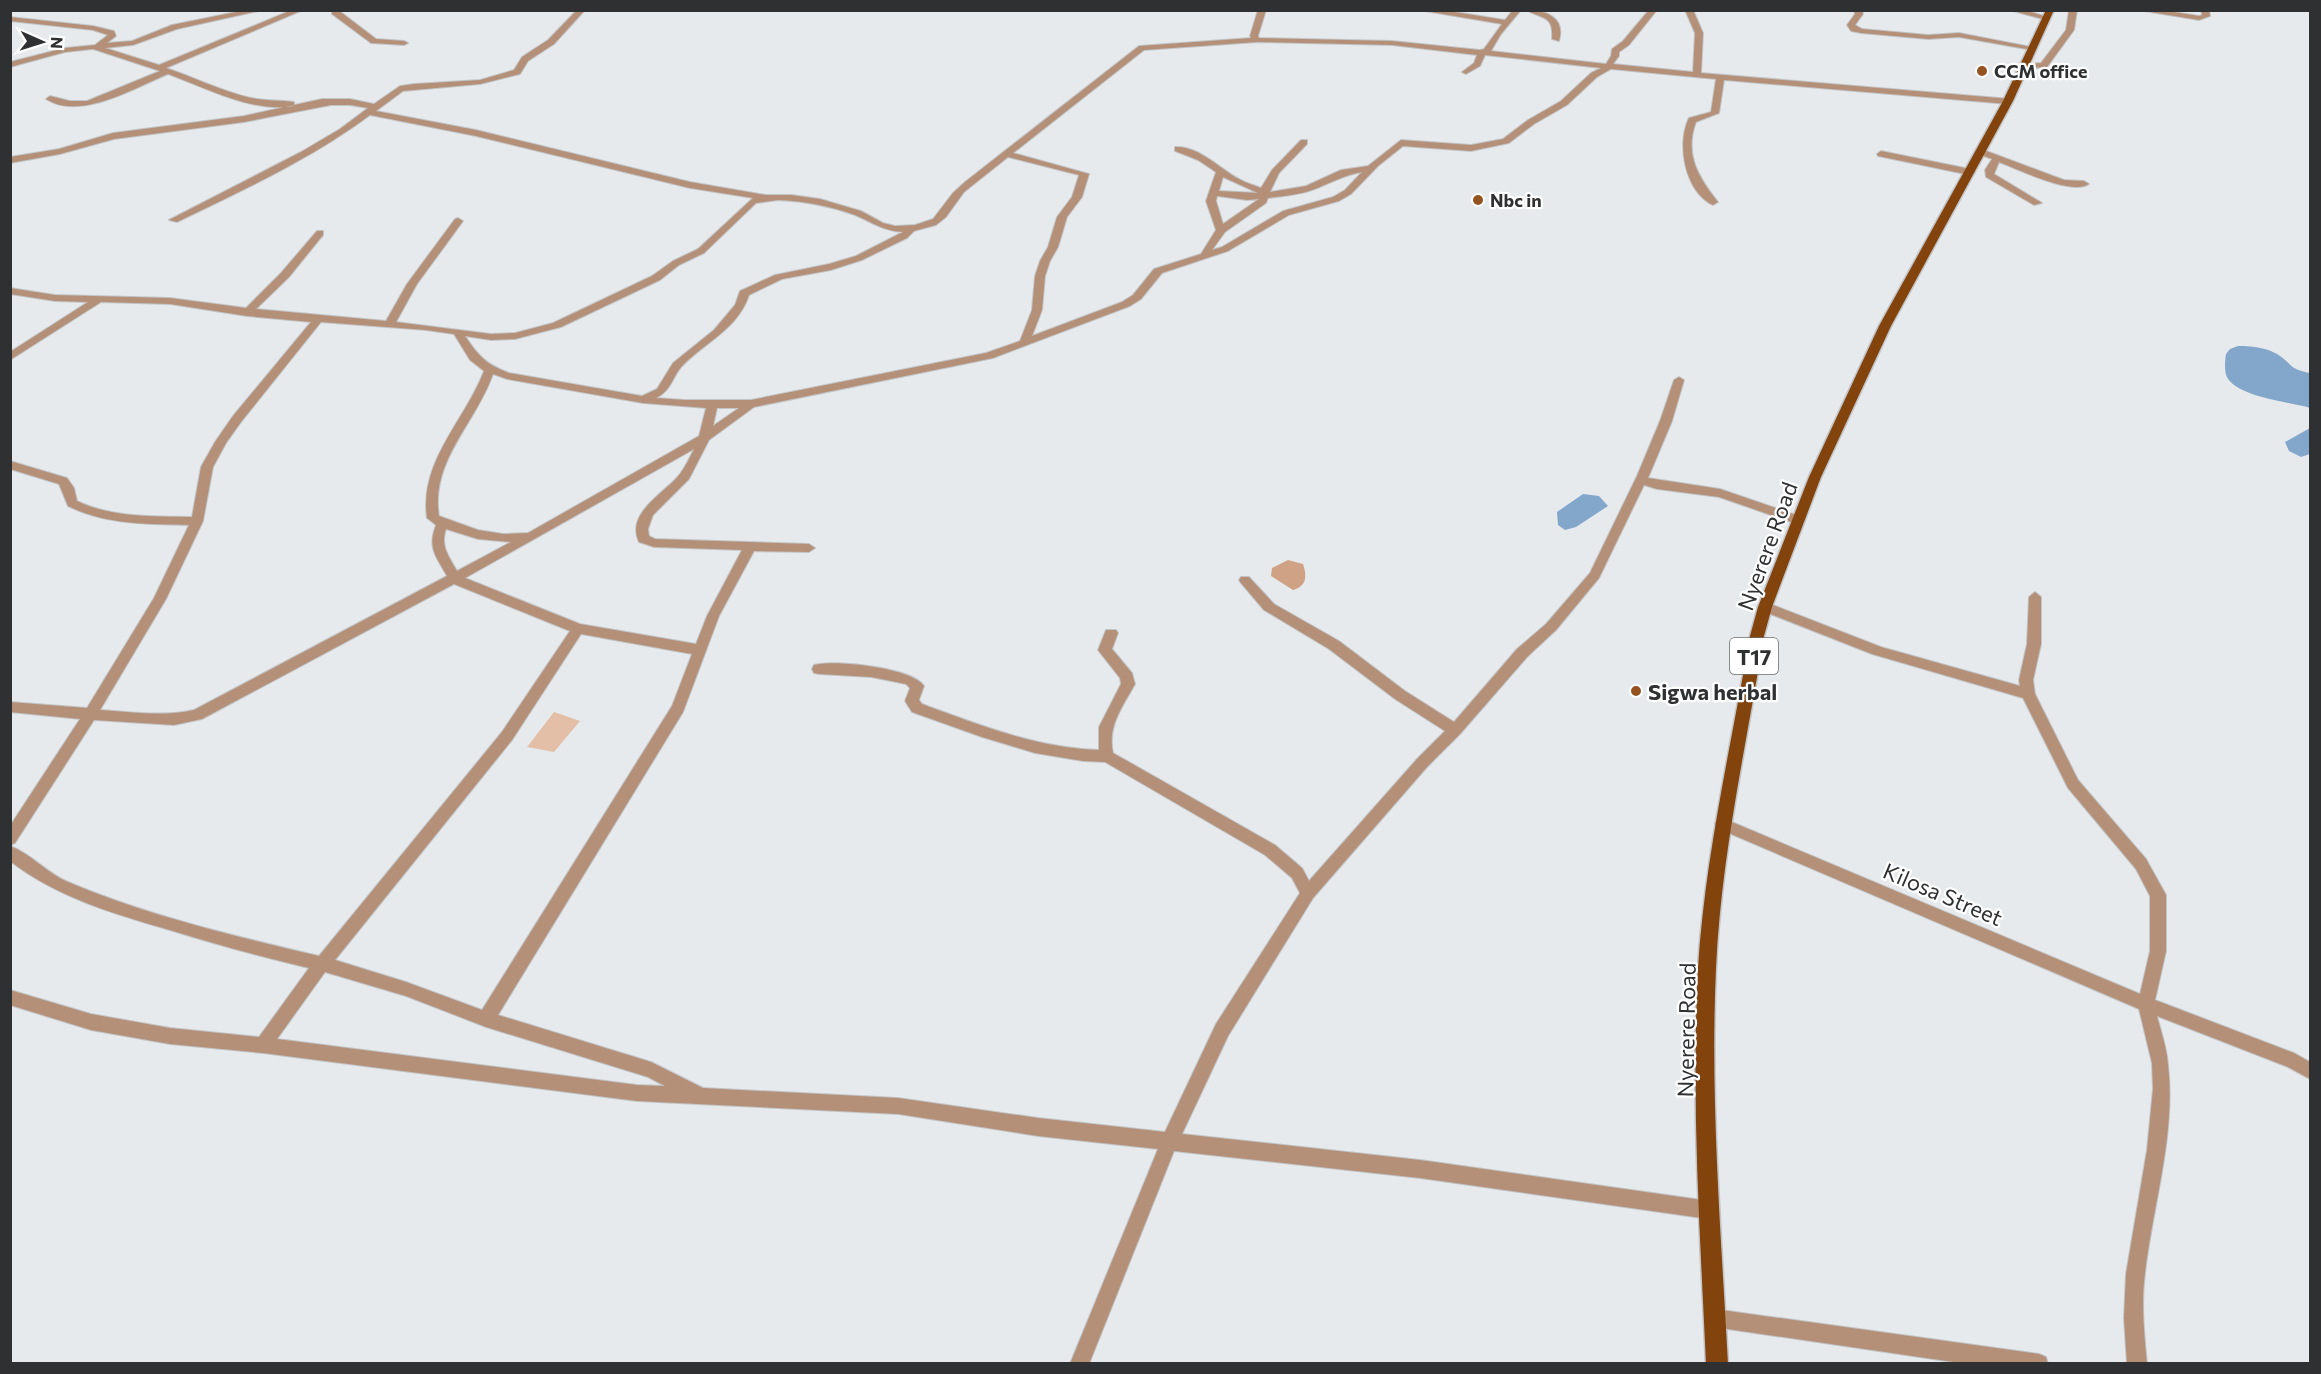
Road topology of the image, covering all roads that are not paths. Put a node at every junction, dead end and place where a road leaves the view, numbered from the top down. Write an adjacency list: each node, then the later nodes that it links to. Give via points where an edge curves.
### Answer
1 (260, 10): 25 (street, via 175,27 133,43)
2 (300, 10): 31 (street)
3 (582, 10): 38 (street, via 551,42 525,59 517,72 480,82 405,87)
4 (1262, 10): 23 (street, via 1254,36)
5 (1422, 10): 21 (street)
6 (1518, 10): 21 (street)
7 (1529, 10): 22 (street, via 1555,22)
8 (1654, 10): 29 (street, via 1615,51)
9 (1680, 10): 18 (street)
10 (1858, 10): 26 (street, via 1860,14 1851,25 1861,31 1928,37 1959,34)
11 (2013, 10): 17 (street)
12 (2073, 10): 30 (street, via 2070,30 2044,65)
13 (2141, 10): 14 (street, via 2199,18 2206,16)
14 (2205, 10)
15 (334, 11): 16 (street); 24 (street, via 374,41)
16 (352, 11)
17 (2023, 12): 19 (street)
18 (1690, 13): 33 (street, via 1700,38)
19 (2048, 14): 26 (main road, Nyerere Road / T17)
20 (10, 20): 25 (street, via 111,33 111,39)
21 (1506, 22): 27 (street)
22 (1556, 39)
23 (1257, 40): 27 (street, via 1345,40); 42 (street, via 1142,48)
24 (404, 43)
25 (94, 47): 28 (street); 31 (street)
26 (2032, 48): 30 (main road, Nyerere Road / T17)
27 (1485, 51): 29 (street); 32 (street)
28 (10, 65)
29 (1609, 66): 33 (street); 46 (street, via 1564,103 1506,141 1471,148 1401,143)
30 (2023, 67): 36 (main road, Nyerere Road / T17)
31 (163, 69): 35 (street, via 88,104); 37 (street, via 259,104)
32 (1466, 72)
33 (1697, 75): 34 (street)
34 (1720, 76): 36 (street); 53 (street, via 1714,113 1692,120 1686,148 1696,184)
35 (50, 99)
36 (2008, 101): 41 (main road, Nyerere Road / T17)
37 (331, 102): 38 (street, via 350,102); 45 (street, via 222,123 113,136)
38 (371, 110): 52 (street, via 690,185); 55 (street, via 296,158)
39 (1304, 141): 51 (street, via 1275,172)
40 (1178, 149): 47 (street)
41 (1981, 152): 44 (street); 48 (main road, Nyerere Road / T17)
42 (1007, 154): 57 (street, via 955,197 935,222); 67 (street, via 1084,174 1077,197 1062,217 1045,261 1037,310)
43 (1881, 154): 48 (street)
44 (1998, 158): 49 (street, via 2063,183); 54 (street, via 1989,175)
45 (11, 160)
46 (1371, 168): 51 (street, via 1338,174 1299,191); 60 (street, via 1336,199 1286,213 1225,249)
47 (1220, 172): 50 (street); 51 (street)
48 (1970, 172): 77 (main road, Nyerere Road / T17, via 1885,326)
49 (2084, 184)
50 (1212, 194): 51 (street); 58 (street)
51 (1265, 194): 58 (street, via 1259,204)
52 (763, 197): 57 (street, via 803,199 858,213 883,226); 66 (street, via 753,201 701,251 675,263 644,285 578,316 515,336)
53 (1713, 202)
54 (2037, 203)
55 (174, 220)
56 (458, 221): 65 (street, via 412,284)
57 (912, 228): 71 (street, via 904,236 859,258 779,277 744,292 740,306 718,332 677,365 661,391)
58 (1221, 231): 60 (street, via 1210,241)
59 (320, 233): 63 (street)
60 (1205, 255): 67 (street, via 1158,271 1137,297 1126,304)
61 (10, 291): 62 (street)
62 (98, 300): 63 (street, via 170,301); 68 (street)
63 (247, 313): 64 (street)
64 (318, 320): 65 (street); 78 (street, via 221,442 207,467)
65 (389, 324): 66 (street)
66 (458, 333): 69 (street, via 474,358)
67 (1024, 344): 72 (street, via 936,368)
68 (10, 357)
69 (490, 369): 71 (street, via 507,376); 79 (street, via 432,487 430,507 433,518)
70 (1679, 380): 76 (street)
71 (643, 400): 73 (street)
72 (751, 404): 73 (street); 74 (street)
73 (712, 405): 74 (street)
74 (704, 438): 80 (street); 81 (street, via 685,475 645,517 640,530 643,539 654,543)
75 (10, 465): 78 (street, via 63,481 72,503 81,508 106,514)
76 (1641, 480): 77 (street, via 1720,493); 94 (street, via 1595,575)
77 (1798, 520): 86 (main road, Nyerere Road / T17)
78 (197, 521): 93 (street, via 160,599)
79 (442, 524): 80 (street, via 501,538); 83 (street, via 438,549)
80 (536, 534): 83 (street)
81 (751, 545): 82 (street); 89 (street)
82 (809, 548)
83 (455, 579): 87 (street); 93 (street, via 197,715 174,720)
84 (1245, 580): 94 (street, via 1269,607 1334,645)
85 (2035, 597): 91 (street, via 2034,644 2026,680)
86 (1765, 607): 91 (street, via 1855,644); 96 (main road, Nyerere Road / T17)
87 (578, 629): 89 (street); 100 (street, via 507,736)
88 (1111, 633): 95 (street, via 1105,650 1127,677 1128,684 1103,734)
89 (699, 651): 103 (street, via 678,708 660,740)
90 (819, 669): 95 (street, via 907,678 917,686 912,701 917,708 1047,750)
91 (2028, 694): 102 (street, via 2073,784 2141,864 2158,895 2158,951)
92 (10, 707): 93 (street)
93 (90, 715): 97 (street)
94 (1455, 730): 99 (street)
95 (1107, 756): 99 (street, via 1270,850 1297,873)
96 (1722, 824): 102 (street, Kilosa Street); 108 (main road, Nyerere Road / T17, via 1707,967)
97 (10, 839)
98 (10, 852): 100 (street, via 60,886 120,909)
99 (1308, 893): 107 (street, via 1222,1030)
100 (322, 964): 103 (street, via 406,989); 104 (street)
101 (10, 997): 104 (street, via 91,1022 170,1036)
102 (2146, 1004): 105 (street, Kilosa Street, via 2294,1061); 113 (street, via 2160,1063 2161,1089 2156,1150 2135,1274)
103 (486, 1019): 106 (street, via 651,1070)
104 (263, 1045): 106 (street, via 637,1093)
105 (2310, 1071)
106 (701, 1096): 107 (street, via 898,1106 1038,1127)
107 (1170, 1140): 108 (street, via 1420,1169); 110 (street)
108 (1709, 1210): 109 (main road, Nyerere Road / T17)
109 (1714, 1318): 111 (main road, Nyerere Road / T17); 112 (street)
110 (1079, 1364)
111 (1717, 1364)
112 (2039, 1364)
113 (2137, 1364)

